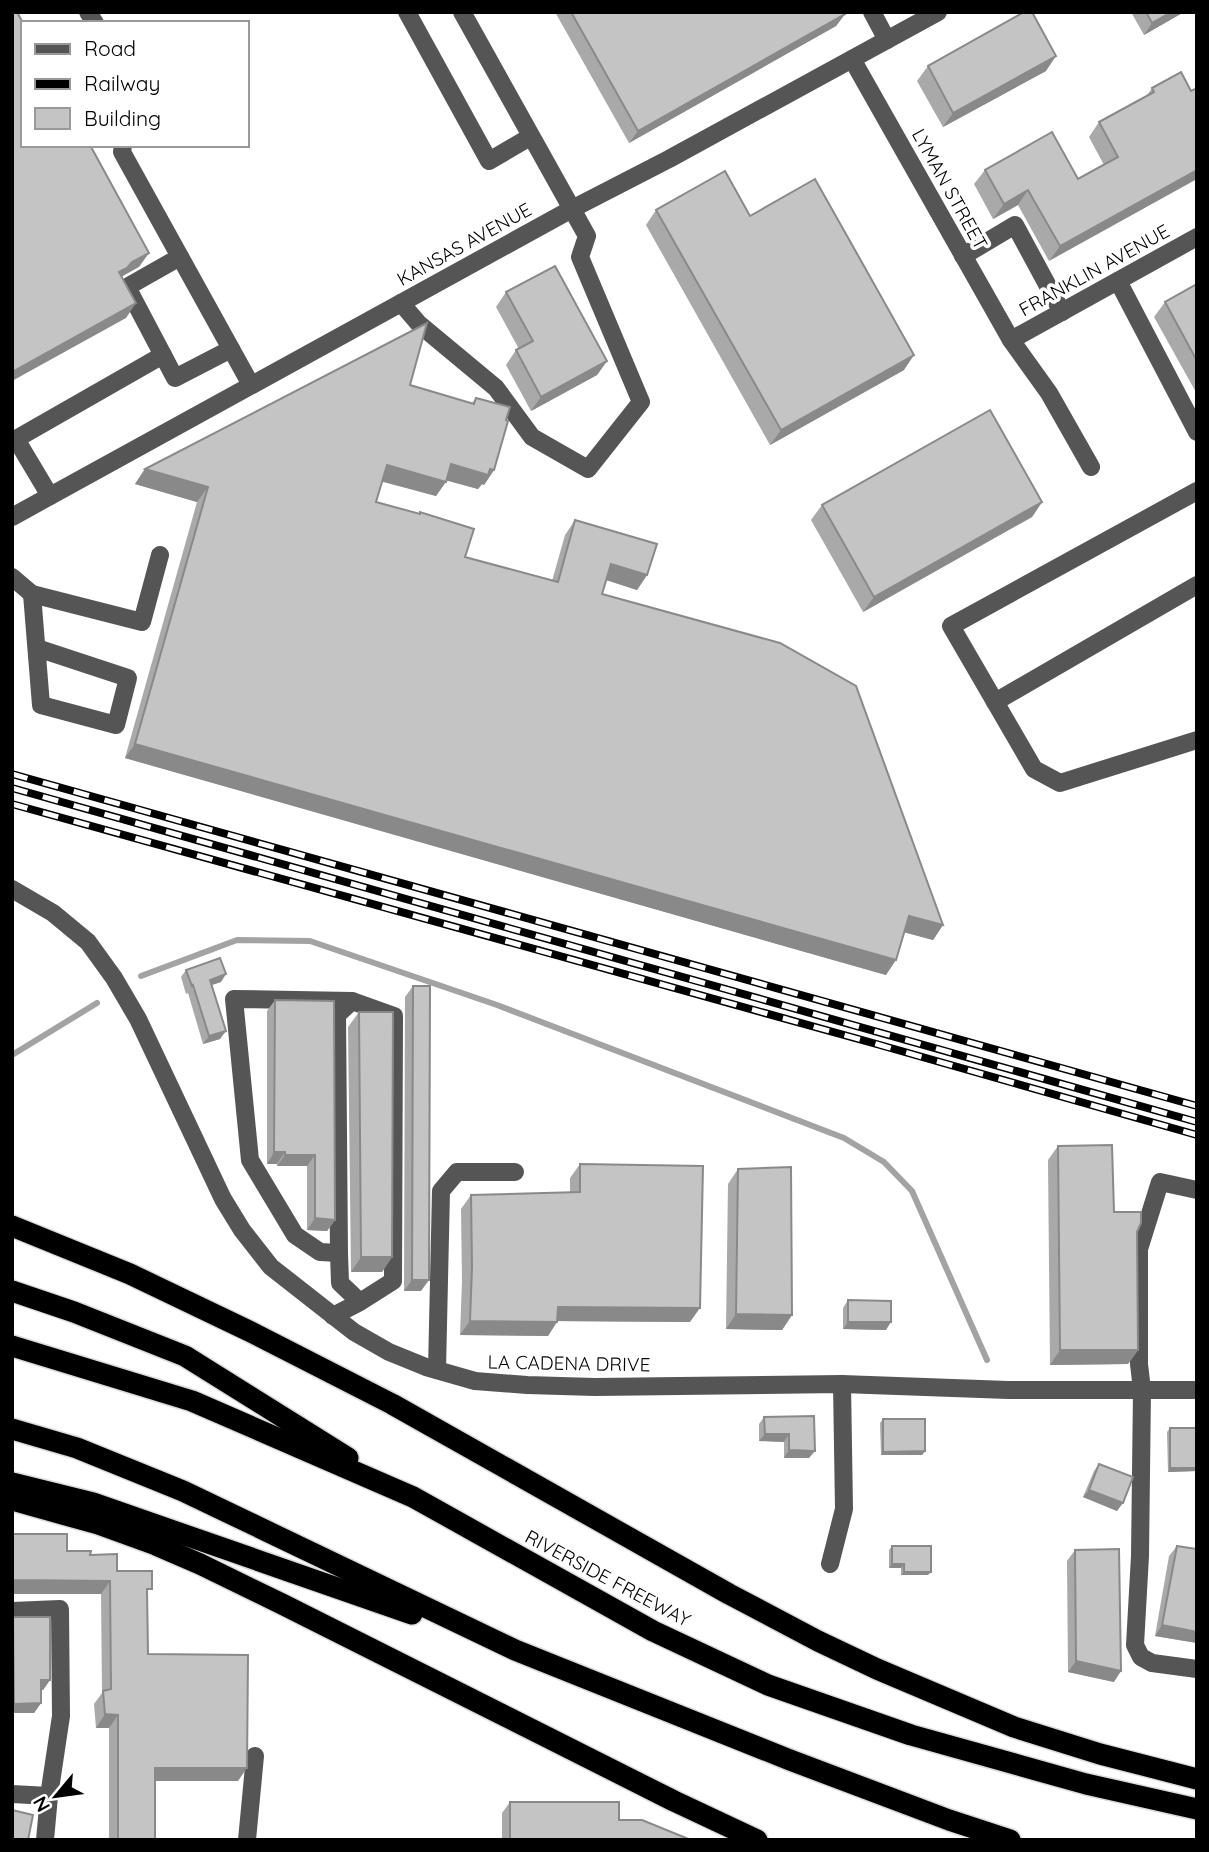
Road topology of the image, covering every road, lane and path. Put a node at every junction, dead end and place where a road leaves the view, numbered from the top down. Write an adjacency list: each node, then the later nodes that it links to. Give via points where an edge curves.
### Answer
1 (407, 12): 7 (street, via 489,161)
2 (462, 12): 7 (street)
3 (872, 12): 5 (street)
4 (938, 12): 5 (street, KANSAS AVENUE)
5 (887, 40): 6 (street, KANSAS AVENUE)
6 (852, 59): 9 (street, KANSAS AVENUE); 11 (street, LYMAN STREET)
7 (530, 137): 9 (street)
8 (123, 147): 12 (street)
9 (570, 209): 14 (street, KANSAS AVENUE); 14 (street, via 587,236 580,257 641,402 588,469 532,436 496,388 419,324)
10 (1197, 237): 13 (street, FRANKLIN AVENUE)
11 (963, 256): 15 (street, via 1014,225); 16 (street, LYMAN STREET)
12 (180, 257): 17 (street); 18 (street, via 127,287)
13 (1118, 281): 15 (street, FRANKLIN AVENUE); 20 (street)
14 (401, 303): 19 (street, KANSAS AVENUE)
15 (1062, 312): 16 (street, FRANKLIN AVENUE)
16 (1011, 340): 21 (street, LYMAN STREET, via 1049,393)
17 (231, 349): 18 (street, via 175,378); 19 (street)
18 (163, 355): 23 (street, via 16,439)
19 (251, 385): 23 (street, KANSAS AVENUE)
20 (1197, 432)
21 (1091, 467)
22 (1197, 491): 30 (street, via 951,626)
23 (50, 496): 24 (street, KANSAS AVENUE)
24 (12, 517)
25 (160, 555): 28 (street, via 142,622)
26 (12, 577): 28 (street)
27 (1197, 585): 30 (street)
28 (32, 594): 29 (street)
29 (37, 648): 29 (street, via 41,705 116,725 128,678)
30 (995, 702): 31 (street, via 1034,769 1060,783)
31 (1197, 740)
32 (12, 889): 40 (street, LA CADENA DRIVE, via 53,913 95,951 138,1019 208,1169 242,1230 271,1267)
33 (352, 1001): 37 (street, via 337,1016); 37 (street, via 234,999 250,1160 295,1235 320,1252); 39 (street, via 394,1016 393,1281)
34 (515, 1172): 42 (street, via 457,1172 441,1191)
35 (1197, 1189): 44 (street, via 1160,1182 1139,1249)
36 (12, 1226): 55 (highway, via 130,1274 380,1398 729,1594 877,1669 1014,1727)
37 (339, 1253): 39 (street, via 340,1283)
38 (12, 1291): 48 (highway, via 184,1356)
39 (360, 1302): 40 (street)
40 (333, 1316): 42 (street, LA CADENA DRIVE, via 389,1352)
41 (12, 1346): 48 (highway, RIVERSIDE FREEWAY, via 192,1401)
42 (437, 1370): 43 (street, LA CADENA DRIVE, via 475,1381 527,1385)
43 (842, 1384): 44 (street, LA CADENA DRIVE); 50 (street, via 844,1509)
44 (1142, 1390): 45 (street, LA CADENA DRIVE); 53 (street, via 1135,1645 1141,1657 1152,1662)
45 (1197, 1390)
46 (12, 1429): 52 (highway, via 78,1448 183,1491)
47 (12, 1483): 52 (highway, via 105,1507)
48 (412, 1497): 58 (highway, RIVERSIDE FREEWAY, via 653,1631 768,1685 911,1735 1086,1784)
49 (12, 1500): 61 (highway, via 98,1524 200,1564)
50 (830, 1564)
51 (12, 1611): 57 (street, via 60,1609 61,1716)
52 (515, 1650): 62 (highway, via 790,1760)
53 (1197, 1669)
54 (255, 1756): 60 (street)
55 (1197, 1779)
56 (12, 1794): 57 (street)
57 (48, 1796): 59 (street)
58 (1197, 1809)
59 (45, 1840)
60 (247, 1840)
61 (757, 1840)
62 (1010, 1840)

